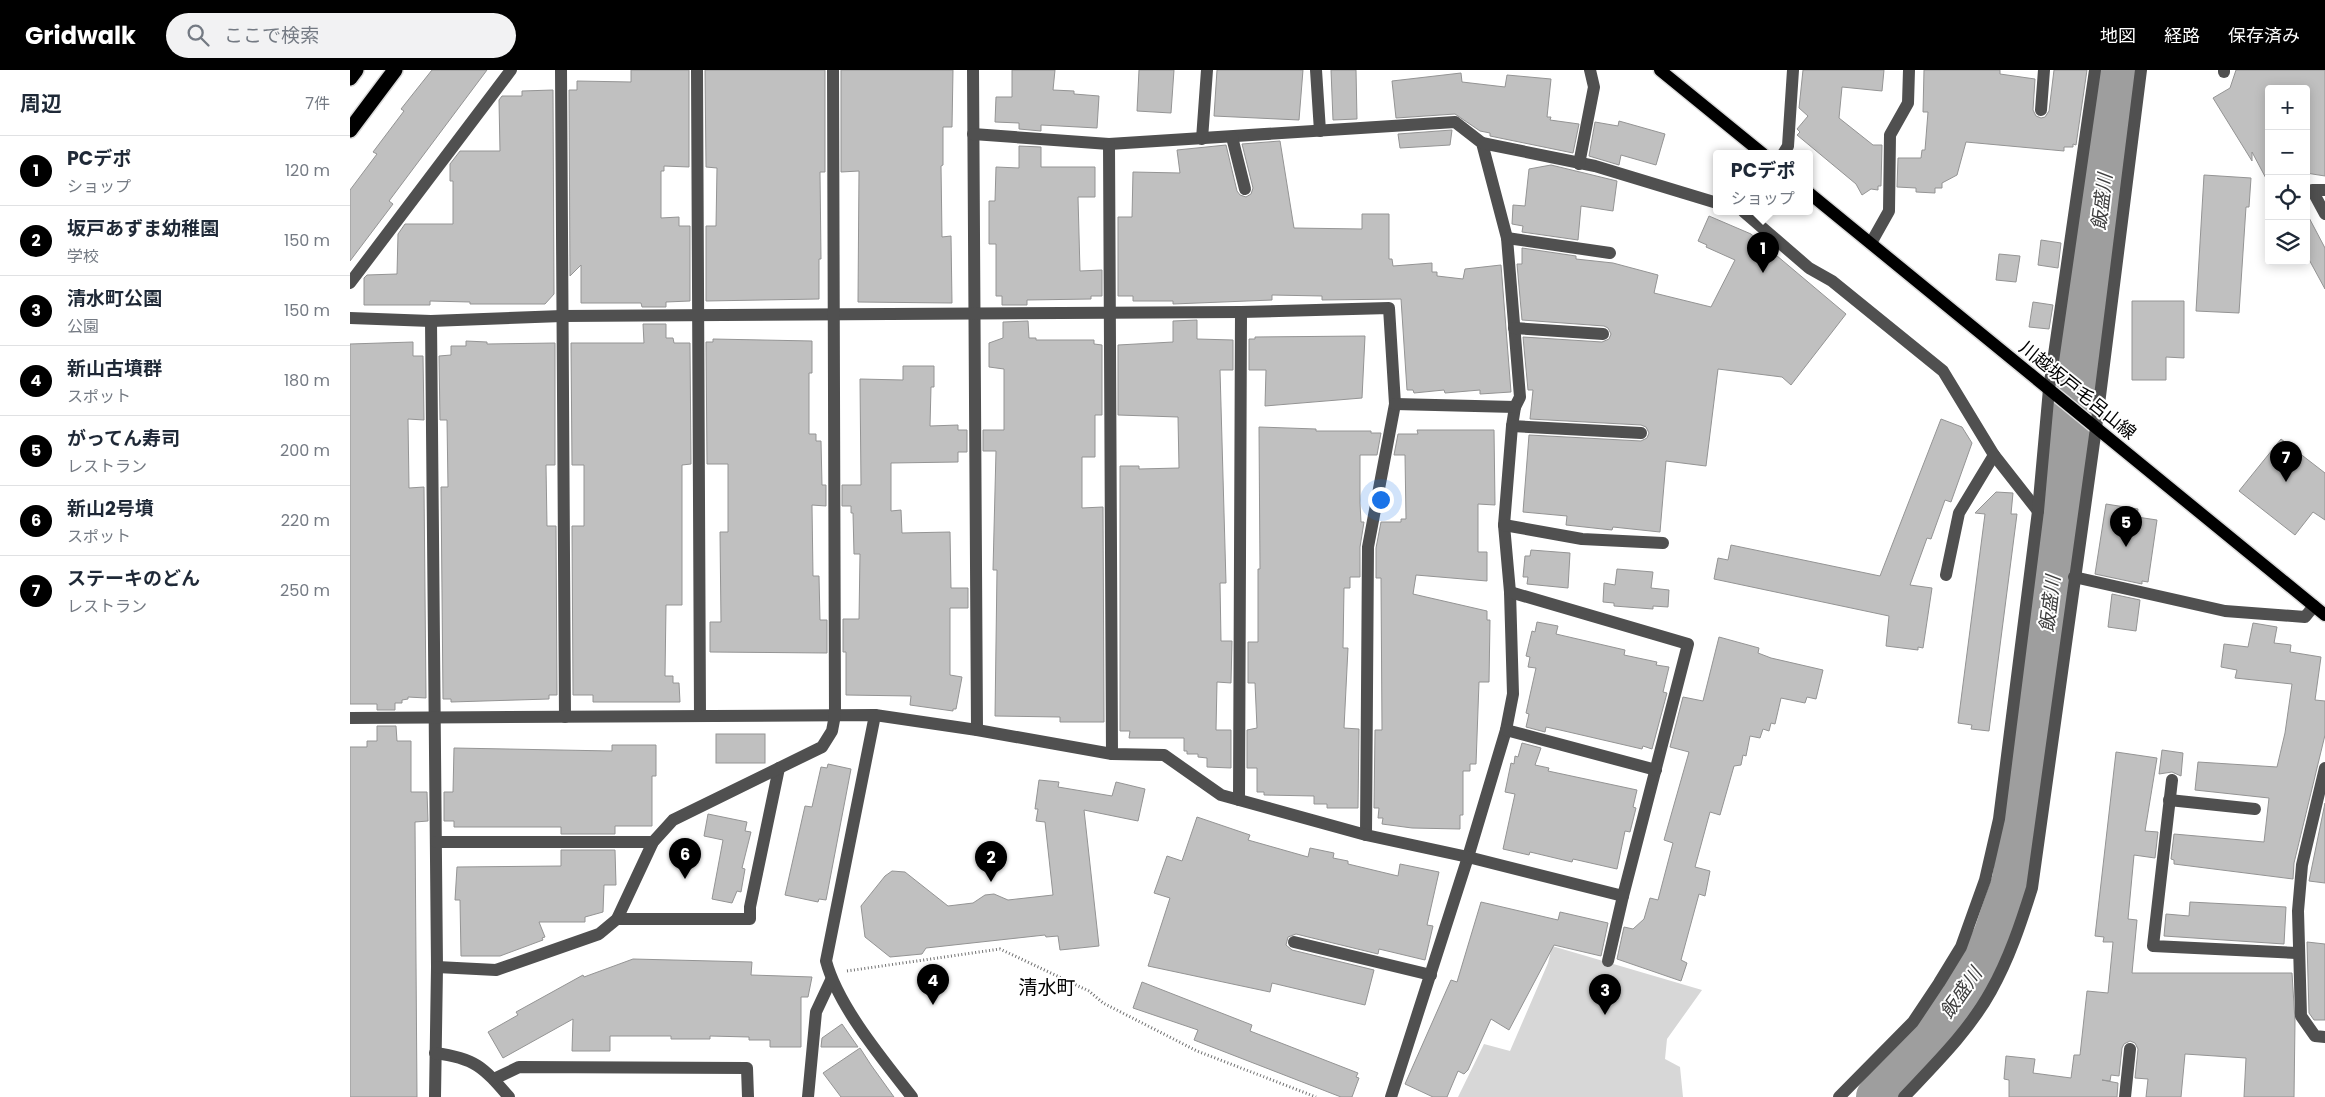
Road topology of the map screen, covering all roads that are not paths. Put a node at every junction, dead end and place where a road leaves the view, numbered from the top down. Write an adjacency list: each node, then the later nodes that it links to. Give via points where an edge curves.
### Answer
1 (356, 70): 17 (highway)
2 (395, 70): 19 (highway)
3 (511, 70): 38 (street)
4 (561, 70): 43 (street)
5 (697, 70): 44 (street)
6 (833, 70): 42 (street)
7 (973, 70): 21 (street)
8 (1207, 70): 23 (street)
9 (1316, 70): 20 (street)
10 (1590, 70): 28 (street, via 1594,87)
11 (1660, 70): 26 (main road)
12 (1793, 70): 27 (street)
13 (1910, 70): 36 (street, via 1908,103 1890,135 1888,211)
14 (2044, 70): 18 (street)
15 (2095, 70): 49 (street)
16 (2141, 70): 53 (street)
17 (350, 78)
18 (2041, 110)
19 (350, 130)
20 (1320, 131): 22 (street); 24 (street, via 1455,122)
21 (973, 134): 25 (street); 41 (street)
22 (1232, 137): 23 (street); 29 (street)
23 (1202, 139): 25 (street)
24 (1482, 143): 28 (street); 35 (street)
25 (1109, 144): 40 (street)
26 (1758, 150)
27 (1786, 150)
28 (1579, 164): 32 (street)
29 (1245, 189)
30 (2325, 190): 33 (street, via 2312,190)
31 (1813, 196): 36 (main road, 川越坂戸毛呂山線)
32 (1713, 202)
33 (2325, 214)
34 (1747, 215): 55 (street, via 1809,268 1832,281 1943,371)
35 (1507, 238): 37 (street); 47 (street)
36 (1870, 243): 49 (main road, 川越坂戸毛呂山線)
37 (1610, 253)
38 (350, 283)
39 (1241, 312): 40 (street); 50 (street, via 1389,308); 77 (street)
40 (1109, 313): 41 (street); 72 (street)
41 (975, 314): 42 (street); 70 (street)
42 (834, 315): 44 (street); 65 (street)
43 (562, 316): 44 (street); 46 (street); 68 (street)
44 (698, 316): 64 (street)
45 (350, 318): 46 (street)
46 (431, 321): 67 (street)
47 (1514, 328): 48 (street); 51 (street, via 1520,397)
48 (1603, 334)
49 (2049, 389): 53 (main road, 川越坂戸毛呂山線); 56 (street)
50 (1395, 404): 51 (street); 80 (street, via 1368,547)
51 (1515, 407): 52 (street)
52 (1512, 426): 54 (street); 57 (street)
53 (2096, 428): 60 (street); 62 (main road, 川越坂戸毛呂山線)
54 (1641, 433)
55 (1994, 456): 56 (street); 59 (street, via 1959,513)
56 (2038, 511): 102 (street, via 1998,819 1973,919 1961,947 1913,1022)
57 (1504, 525): 58 (street, via 1582,539); 61 (street)
58 (1664, 543)
59 (1946, 575)
60 (2074, 577): 62 (street, via 2225,611 2305,617); 103 (street, via 2032,888 2017,934 1991,992 1955,1043)
61 (1510, 592): 71 (street, via 1513,694); 75 (street, via 1688,644)
62 (2314, 606): 63 (main road, 川越坂戸毛呂山線)
63 (2325, 615)
64 (700, 715): 65 (street); 68 (street)
65 (835, 715): 66 (street); 73 (street, via 832,731 822,747)
66 (875, 715): 70 (street); 91 (street, via 826,961)
67 (434, 717): 68 (street); 69 (street); 81 (street)
68 (565, 717)
69 (350, 718)
70 (977, 730): 72 (street)
71 (1506, 730): 75 (street); 83 (street)
72 (1112, 754): 77 (street, via 1164,755 1221,795)
73 (779, 768): 82 (street, via 673,820); 85 (street, via 750,919)
74 (2325, 768): 87 (street, via 2302,865)
75 (1656, 770): 84 (street)
76 (2172, 780): 78 (street)
77 (1238, 800): 80 (street)
78 (2169, 800): 79 (street); 87 (street, via 2153,946)
79 (2255, 809)
80 (1366, 835): 83 (street)
81 (436, 842): 82 (street); 89 (street)
82 (653, 842): 85 (street)
83 (1468, 857): 84 (street); 90 (street)
84 (1623, 896): 88 (street)
85 (617, 919): 89 (street, via 599,934 496,970)
86 (1294, 942): 90 (street)
87 (2297, 953): 92 (street, via 2300,1016 2316,1036)
88 (1608, 961)
89 (437, 967): 94 (street)
90 (1431, 975): 101 (street)
91 (830, 976): 99 (street, via 816,1012); 100 (street, via 867,1037)
92 (2325, 1037)
93 (2130, 1049): 104 (street)
94 (435, 1053): 95 (street, via 458,1055 478,1064); 96 (street)
95 (494, 1079): 97 (street); 98 (street, via 519,1067 747,1068)
96 (435, 1097)
97 (509, 1097)
98 (748, 1097)
99 (808, 1097)
100 (912, 1097)
101 (1391, 1097)
102 (1839, 1097)
103 (1904, 1097)
104 (2125, 1097)

